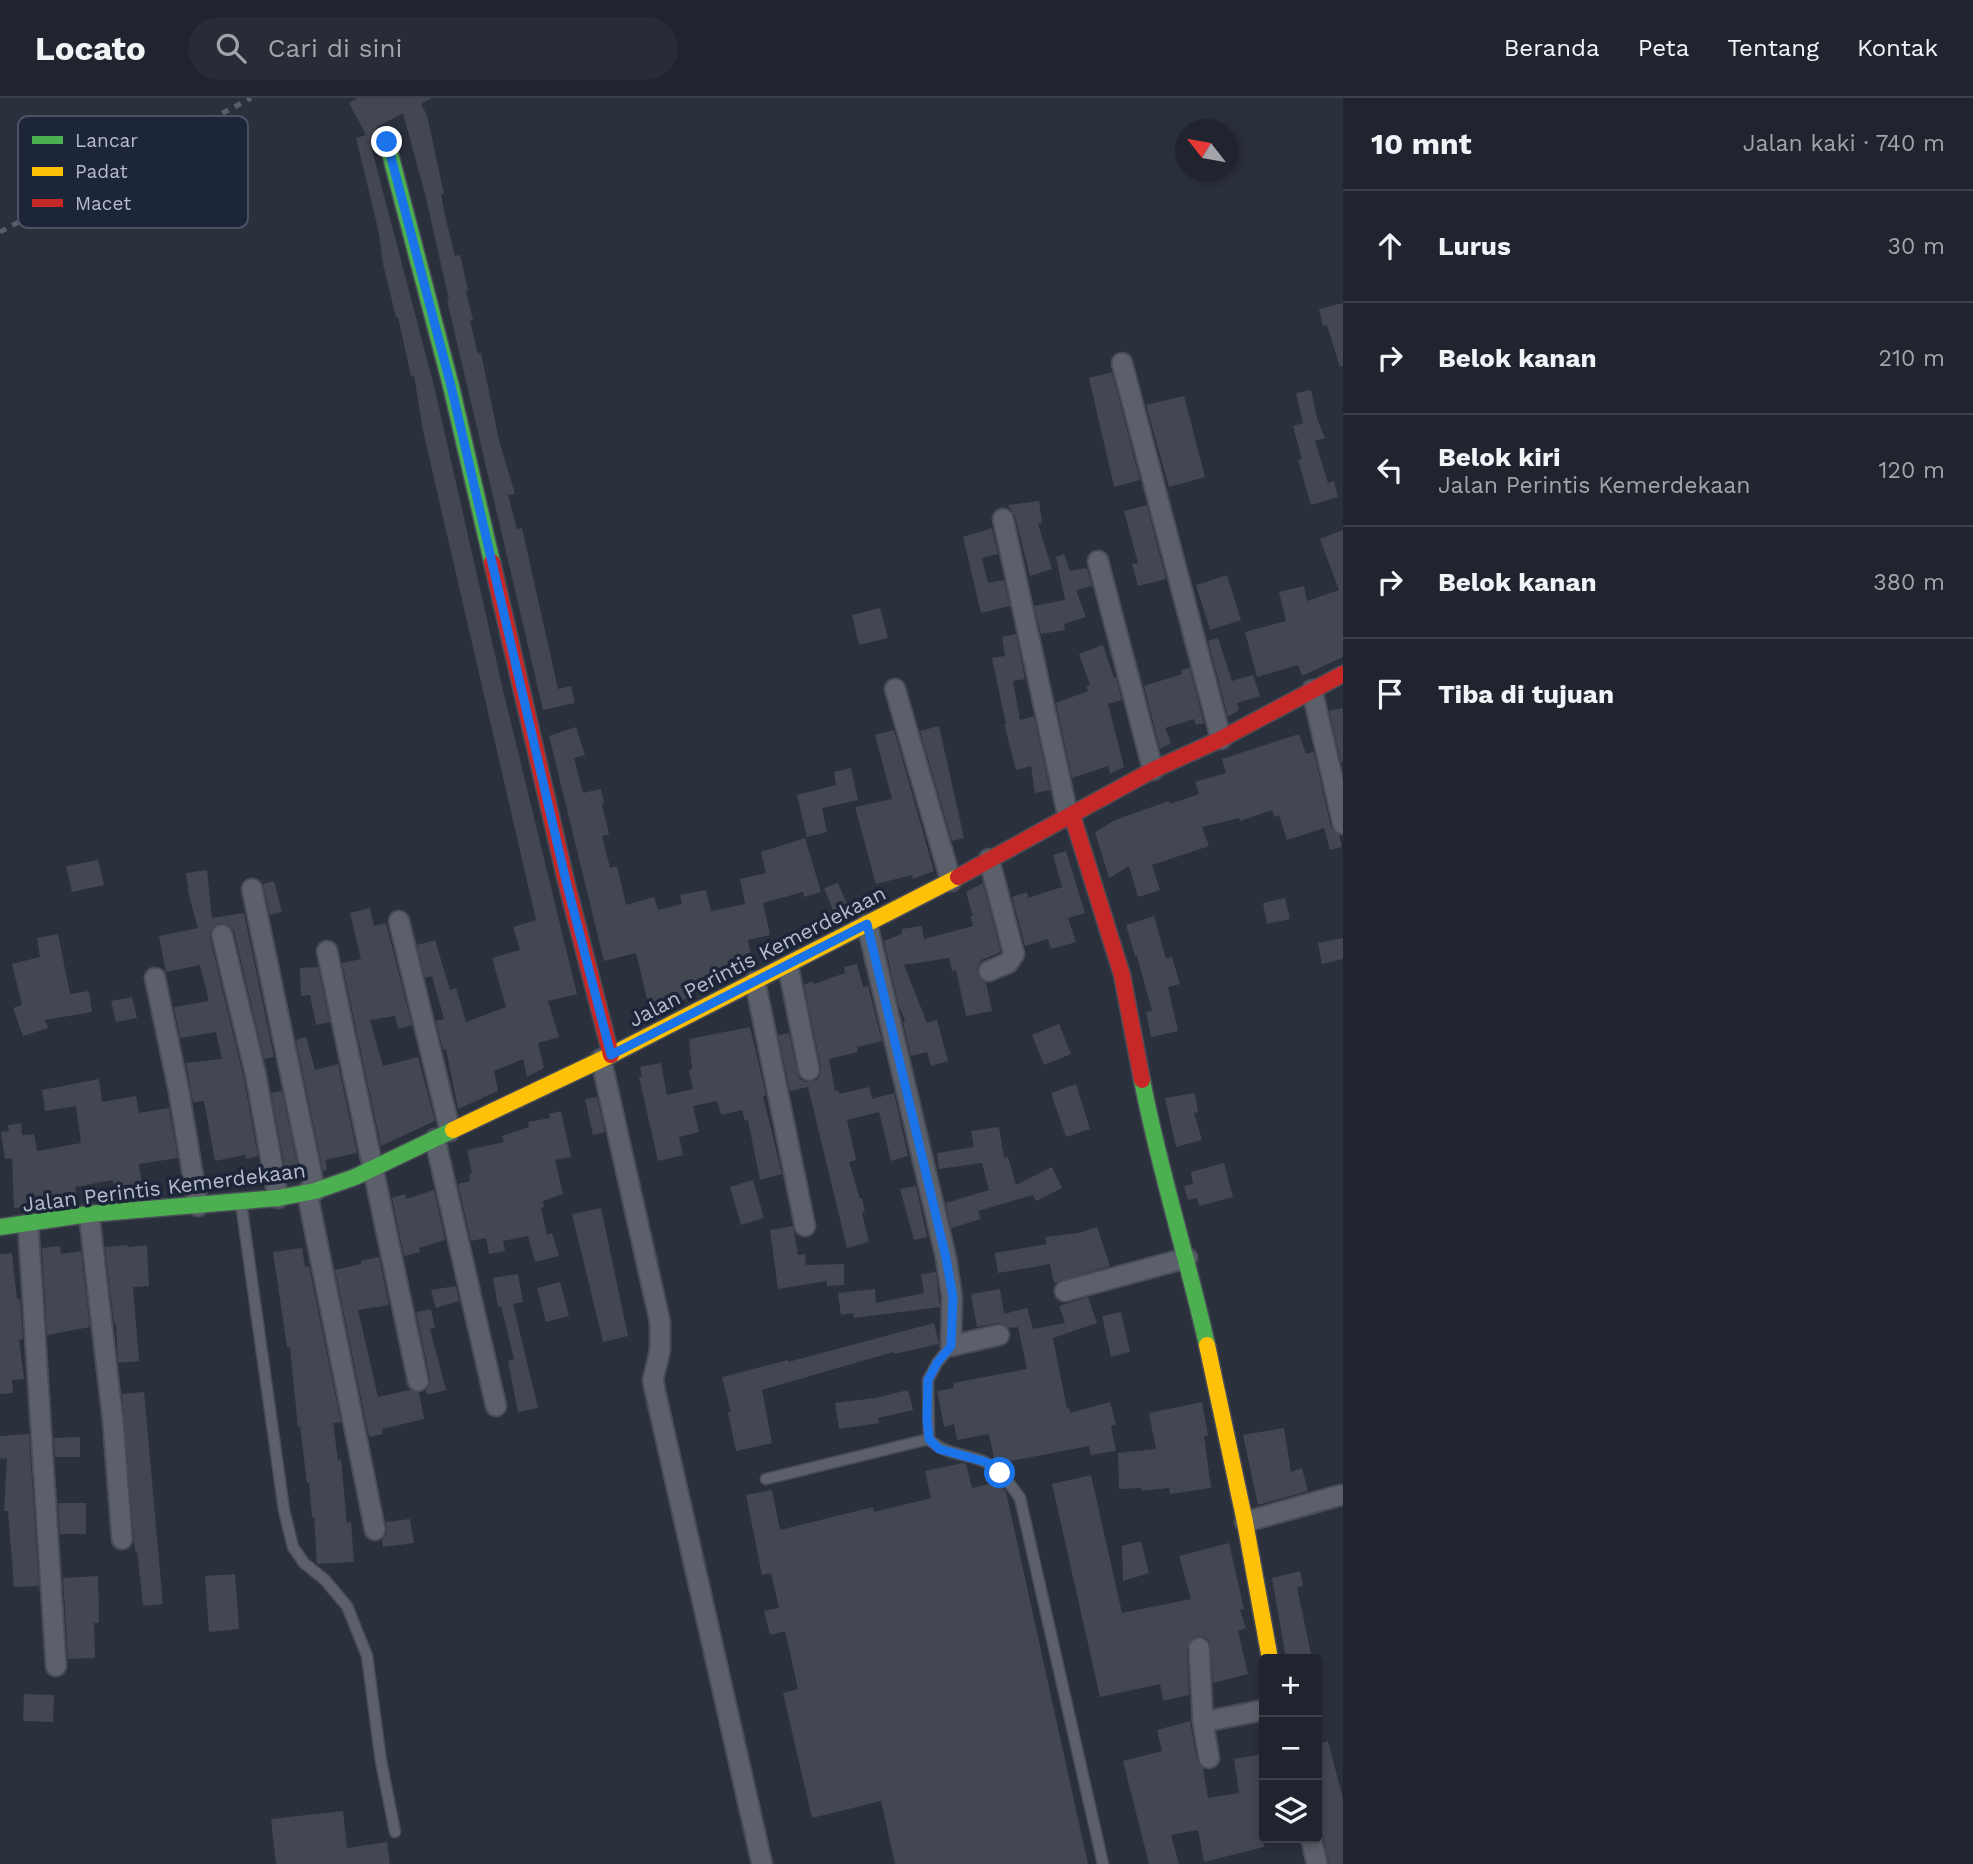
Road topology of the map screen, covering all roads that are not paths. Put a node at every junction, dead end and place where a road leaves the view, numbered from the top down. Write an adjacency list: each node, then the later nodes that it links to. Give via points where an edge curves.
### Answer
1 (387, 142): 23 (street, via 454,399)
2 (1122, 363): 8 (street)
3 (1003, 519): 10 (street)
4 (1098, 561): 9 (street)
5 (1343, 674): 7 (street, Jalan Perintis Kemerdekaan)
6 (895, 689): 13 (street)
7 (1312, 690): 8 (street, Jalan Perintis Kemerdekaan); 11 (street)
8 (1221, 739): 9 (street, Jalan Perintis Kemerdekaan)
9 (1153, 770): 10 (street, Jalan Perintis Kemerdekaan)
10 (1070, 815): 12 (street, Jalan Perintis Kemerdekaan); 35 (street, via 1122,975 1152,1132)
11 (1343, 824)
12 (989, 859): 13 (street, Jalan Perintis Kemerdekaan); 20 (street, via 1014,954 1008,963)
13 (951, 881): 16 (street, Jalan Perintis Kemerdekaan)
14 (252, 889): 27 (street)
15 (399, 921): 25 (street)
16 (867, 924): 19 (street, Jalan Perintis Kemerdekaan); 38 (street, via 946,1258 953,1297)
17 (222, 935): 28 (street, via 256,1076)
18 (327, 951): 26 (street)
19 (788, 966): 22 (street, Jalan Perintis Kemerdekaan); 24 (street)
20 (989, 971)
21 (155, 978): 30 (street)
22 (755, 981): 23 (street, Jalan Perintis Kemerdekaan); 33 (street)
23 (606, 1057): 25 (street, Jalan Perintis Kemerdekaan); 55 (street, via 660,1322 654,1391)
24 (809, 1070)
25 (443, 1135): 26 (street, Jalan Perintis Kemerdekaan); 40 (street)
26 (373, 1168): 27 (street, Jalan Perintis Kemerdekaan); 39 (street)
27 (311, 1191): 28 (street, Jalan Perintis Kemerdekaan); 45 (street)
28 (278, 1198): 29 (street, Jalan Perintis Kemerdekaan)
29 (241, 1203): 30 (street, Jalan Perintis Kemerdekaan); 53 (lane, via 284,1510 293,1546 303,1563 348,1606 367,1656)
30 (198, 1206): 31 (street, Jalan Perintis Kemerdekaan)
31 (89, 1214): 32 (street, Jalan Perintis Kemerdekaan); 46 (street)
32 (28, 1224): 34 (street, Jalan Perintis Kemerdekaan); 49 (street)
33 (805, 1226)
34 (0, 1227)
35 (1187, 1258): 36 (street); 44 (street)
36 (1065, 1291)
37 (999, 1335): 38 (street)
38 (951, 1346): 41 (lane, via 928,1380)
39 (418, 1381)
40 (496, 1406)
41 (929, 1439): 42 (lane); 56 (lane, via 939,1449 986,1462 1020,1498)
42 (766, 1479)
43 (1341, 1495): 44 (street)
44 (1245, 1522): 48 (street)
45 (375, 1530)
46 (122, 1539)
47 (1199, 1648): 51 (street)
48 (1269, 1654)
49 (56, 1666)
50 (1259, 1711): 51 (street)
51 (1202, 1722): 52 (street)
52 (1209, 1758)
53 (395, 1832)
54 (1312, 1843): 57 (street)
55 (762, 1864)
56 (1104, 1864)
57 (1317, 1864)

